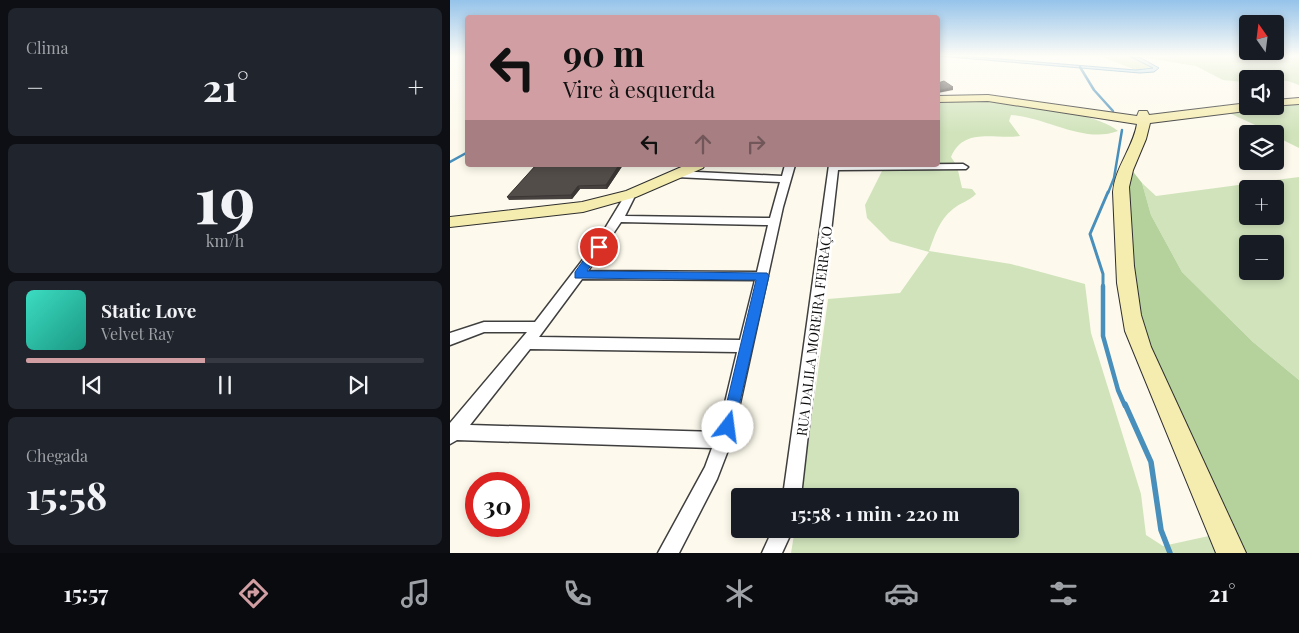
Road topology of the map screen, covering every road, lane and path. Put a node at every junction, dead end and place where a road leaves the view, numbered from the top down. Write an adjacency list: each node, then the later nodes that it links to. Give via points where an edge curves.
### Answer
1 (940, 100): 5 (main road, via 988,98)
2 (1299, 101): 3 (main road)
3 (1284, 103)
4 (1238, 108): 6 (main road, via 1173,117); 6 (main road, via 1198,107)
5 (1105, 116): 6 (main road); 6 (main road)
6 (1143, 125): 29 (main road, via 1121,188 1123,245 1132,323 1140,348)
7 (693, 167): 12 (main road)
8 (834, 167): 25 (street, RUA DALILA MOREIRA FERRAÇO)
9 (940, 167): 10 (street)
10 (964, 167)
11 (788, 172): 12 (street); 16 (street)
12 (676, 174): 13 (main road)
13 (631, 194): 14 (street); 15 (main road, via 583,208)
14 (619, 219): 16 (street); 17 (street)
15 (450, 222)
16 (774, 222): 18 (street)
17 (579, 275): 18 (street); 19 (street)
18 (763, 276): 22 (street)
19 (540, 326): 20 (street, via 490,326); 21 (street)
20 (450, 339)
21 (527, 343): 22 (street); 23 (street)
22 (746, 346): 24 (street)
23 (452, 434): 24 (street)
24 (724, 440): 27 (street, via 711,473)
25 (793, 488)
26 (779, 538): 28 (street)
27 (668, 553)
28 (772, 553)
29 (1231, 553)

